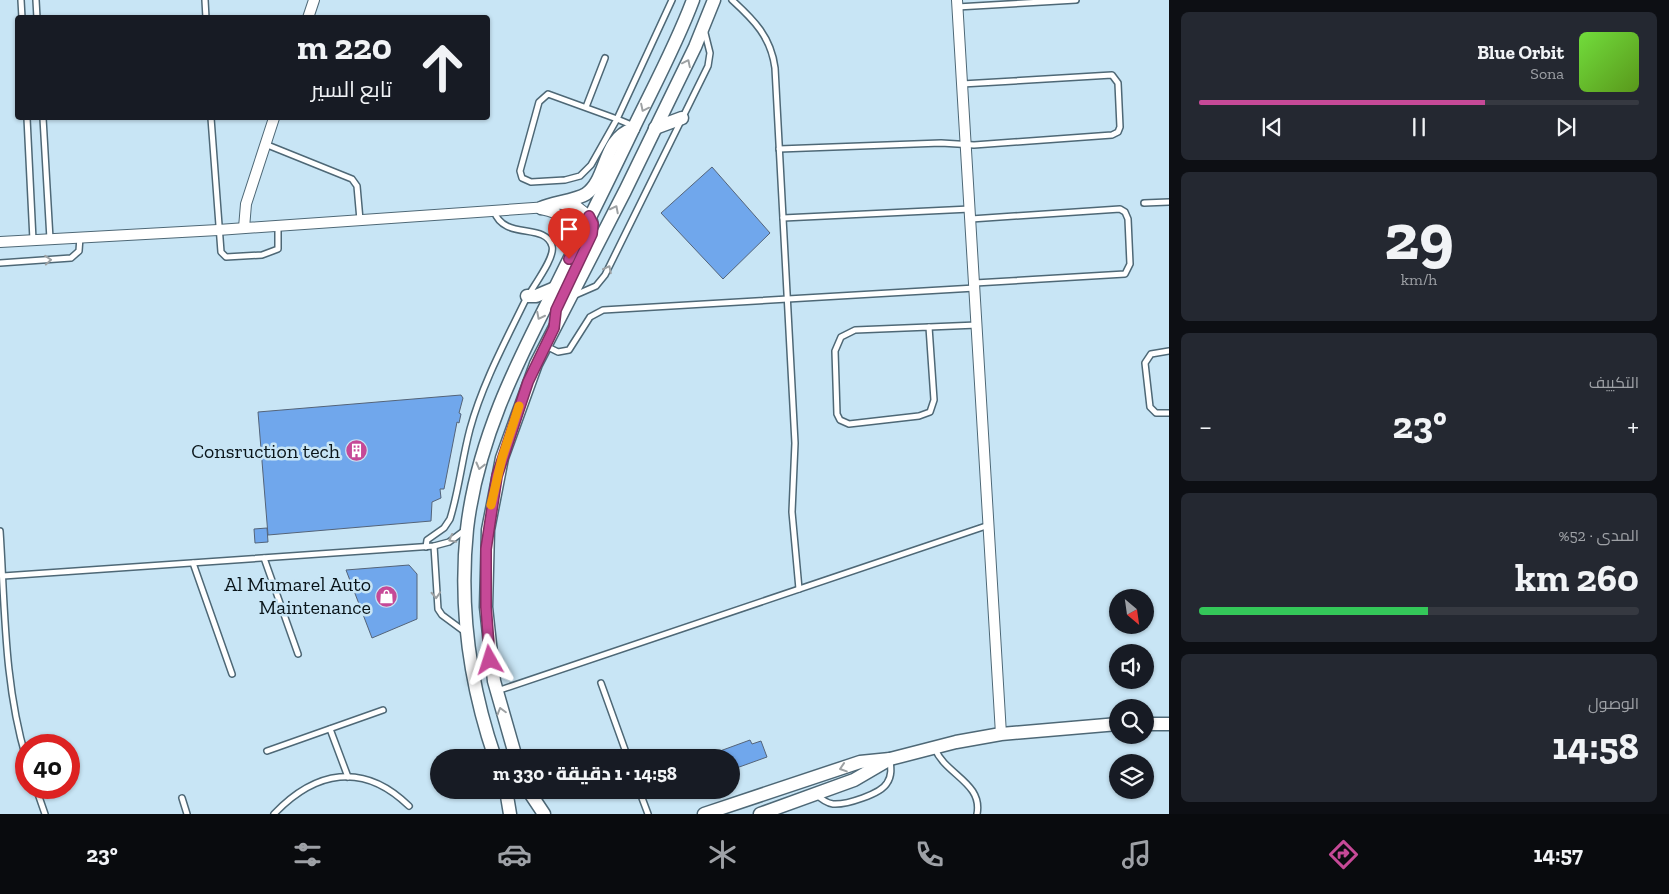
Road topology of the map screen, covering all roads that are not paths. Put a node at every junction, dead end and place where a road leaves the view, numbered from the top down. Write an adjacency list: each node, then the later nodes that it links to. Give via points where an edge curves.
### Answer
1 (21, 0): 11 (lane)
2 (36, 0): 12 (lane)
3 (205, 0): 13 (lane)
4 (314, 0): 14 (street)
5 (672, 0): 20 (lane)
6 (692, 0): 25 (street, one-way to 25, via 671,53)
7 (714, 0): 15 (street)
8 (732, 0): 29 (lane, via 756,23 771,49)
9 (1076, 0): 10 (lane)
10 (957, 4): 17 (street)
11 (22, 15)
12 (37, 15)
13 (206, 15)
14 (309, 15)
15 (703, 27): 19 (lane, via 710,53 709,62); 26 (street, one-way to 15)
16 (605, 58): 18 (lane)
17 (962, 84): 28 (street); 28 (lane, via 1109,75 1114,76 1118,83 1120,127 1115,134)
18 (586, 108): 20 (lane); 20 (lane, via 552,94 540,99 520,171 524,180 565,180 580,176 591,166)
19 (682, 118): 26 (street); 50 (lane, one-way to 19, via 592,289 603,279)
20 (617, 119): 25 (lane)
21 (27, 120): 43 (lane)
22 (43, 120): 42 (lane)
23 (212, 120): 40 (lane)
24 (273, 120): 27 (street)
25 (634, 128): 32 (street, via 616,141 585,195); 35 (street)
26 (654, 128): 50 (street, one-way to 26)
27 (265, 144): 37 (lane, via 352,179 357,186); 39 (street, via 246,204)
28 (966, 145): 29 (lane, via 942,143); 34 (street)
29 (779, 149): 36 (lane)
30 (1169, 202): 31 (lane)
31 (1144, 203)
32 (540, 208): 33 (street); 35 (street, via 569,204 581,208); 45 (street, via 568,220)
33 (494, 211): 37 (street); 49 (lane, via 505,227 543,235 552,247 550,260)
34 (970, 214): 36 (lane); 47 (street); 47 (lane, via 1120,209 1128,219 1130,264 1125,274)
35 (589, 216): 45 (street); 54 (street, via 593,224 592,234 556,310)
36 (783, 218): 51 (lane)
37 (360, 220): 38 (street)
38 (278, 226): 39 (street); 40 (lane, via 278,249 271,254 251,256 226,256 222,252)
39 (244, 228): 40 (street)
40 (218, 230): 41 (street)
41 (80, 237): 42 (street); 46 (lane, one-way to 41, via 71,258 78,251)
42 (50, 239): 43 (street)
43 (33, 240): 44 (street)
44 (0, 242)
45 (576, 245): 48 (street)
46 (0, 263)
47 (975, 286): 51 (lane); 52 (street)
48 (555, 288): 49 (street); 59 (street, one-way to 59, via 516,365 494,420 478,474)
49 (527, 296): 62 (lane, via 492,368 477,408 450,519 444,528 427,540)
50 (571, 297): 54 (street)
51 (787, 299): 55 (lane, via 602,310 590,317 566,352 558,352); 66 (lane, via 795,443 792,512)
52 (977, 324): 53 (lane); 58 (street)
53 (929, 327): 53 (lane, via 855,330 841,337 835,351 837,414 840,420 850,424 930,412 934,400)
54 (554, 328): 55 (street)
55 (545, 345): 71 (street, via 504,450 490,512 485,587)
56 (1169, 351): 57 (lane, via 1151,354 1145,363 1150,408)
57 (1169, 413)
58 (990, 525): 66 (lane); 78 (street)
59 (468, 528): 61 (lane, one-way to 61, via 456,538); 67 (street, via 465,582)
60 (0, 531): 65 (lane)
61 (434, 546): 62 (lane); 67 (lane, one-way to 67, via 438,608 442,615)
62 (426, 547): 63 (lane)
63 (264, 558): 64 (lane); 68 (lane)
64 (193, 563): 65 (lane); 69 (lane)
65 (3, 576): 77 (lane, via 12,690)
66 (799, 589): 71 (lane)
67 (468, 635): 80 (street, via 478,701)
68 (298, 654)
69 (232, 674)
70 (601, 683): 82 (lane)
71 (496, 691): 81 (street, one-way to 71)
72 (383, 710): 76 (lane)
73 (1154, 724): 74 (street)
74 (1169, 724)
75 (1109, 725): 78 (street)
76 (330, 729): 83 (lane); 85 (lane)
77 (21, 734)
78 (1001, 734): 79 (street)
79 (934, 747): 84 (street); 101 (lane, via 944,764 974,792)
80 (492, 749)
81 (513, 749)
82 (625, 749)
83 (267, 752)
84 (890, 759): 86 (street, via 864,776); 86 (lane, via 890,777 876,793 838,804 824,801); 99 (street, one-way to 99, via 860,762)
85 (348, 777): 92 (lane, via 367,780 384,788); 95 (lane, via 310,784 294,794)
86 (816, 793): 100 (street)
87 (182, 798): 94 (lane)
88 (40, 799): 93 (lane)
89 (508, 799): 96 (street)
90 (534, 799): 97 (street)
91 (642, 799): 98 (lane)
92 (409, 806)
93 (45, 814)
94 (187, 814)
95 (274, 814)
96 (510, 814)
97 (544, 814)
98 (648, 814)
99 (704, 814)
100 (760, 814)
101 (977, 814)

